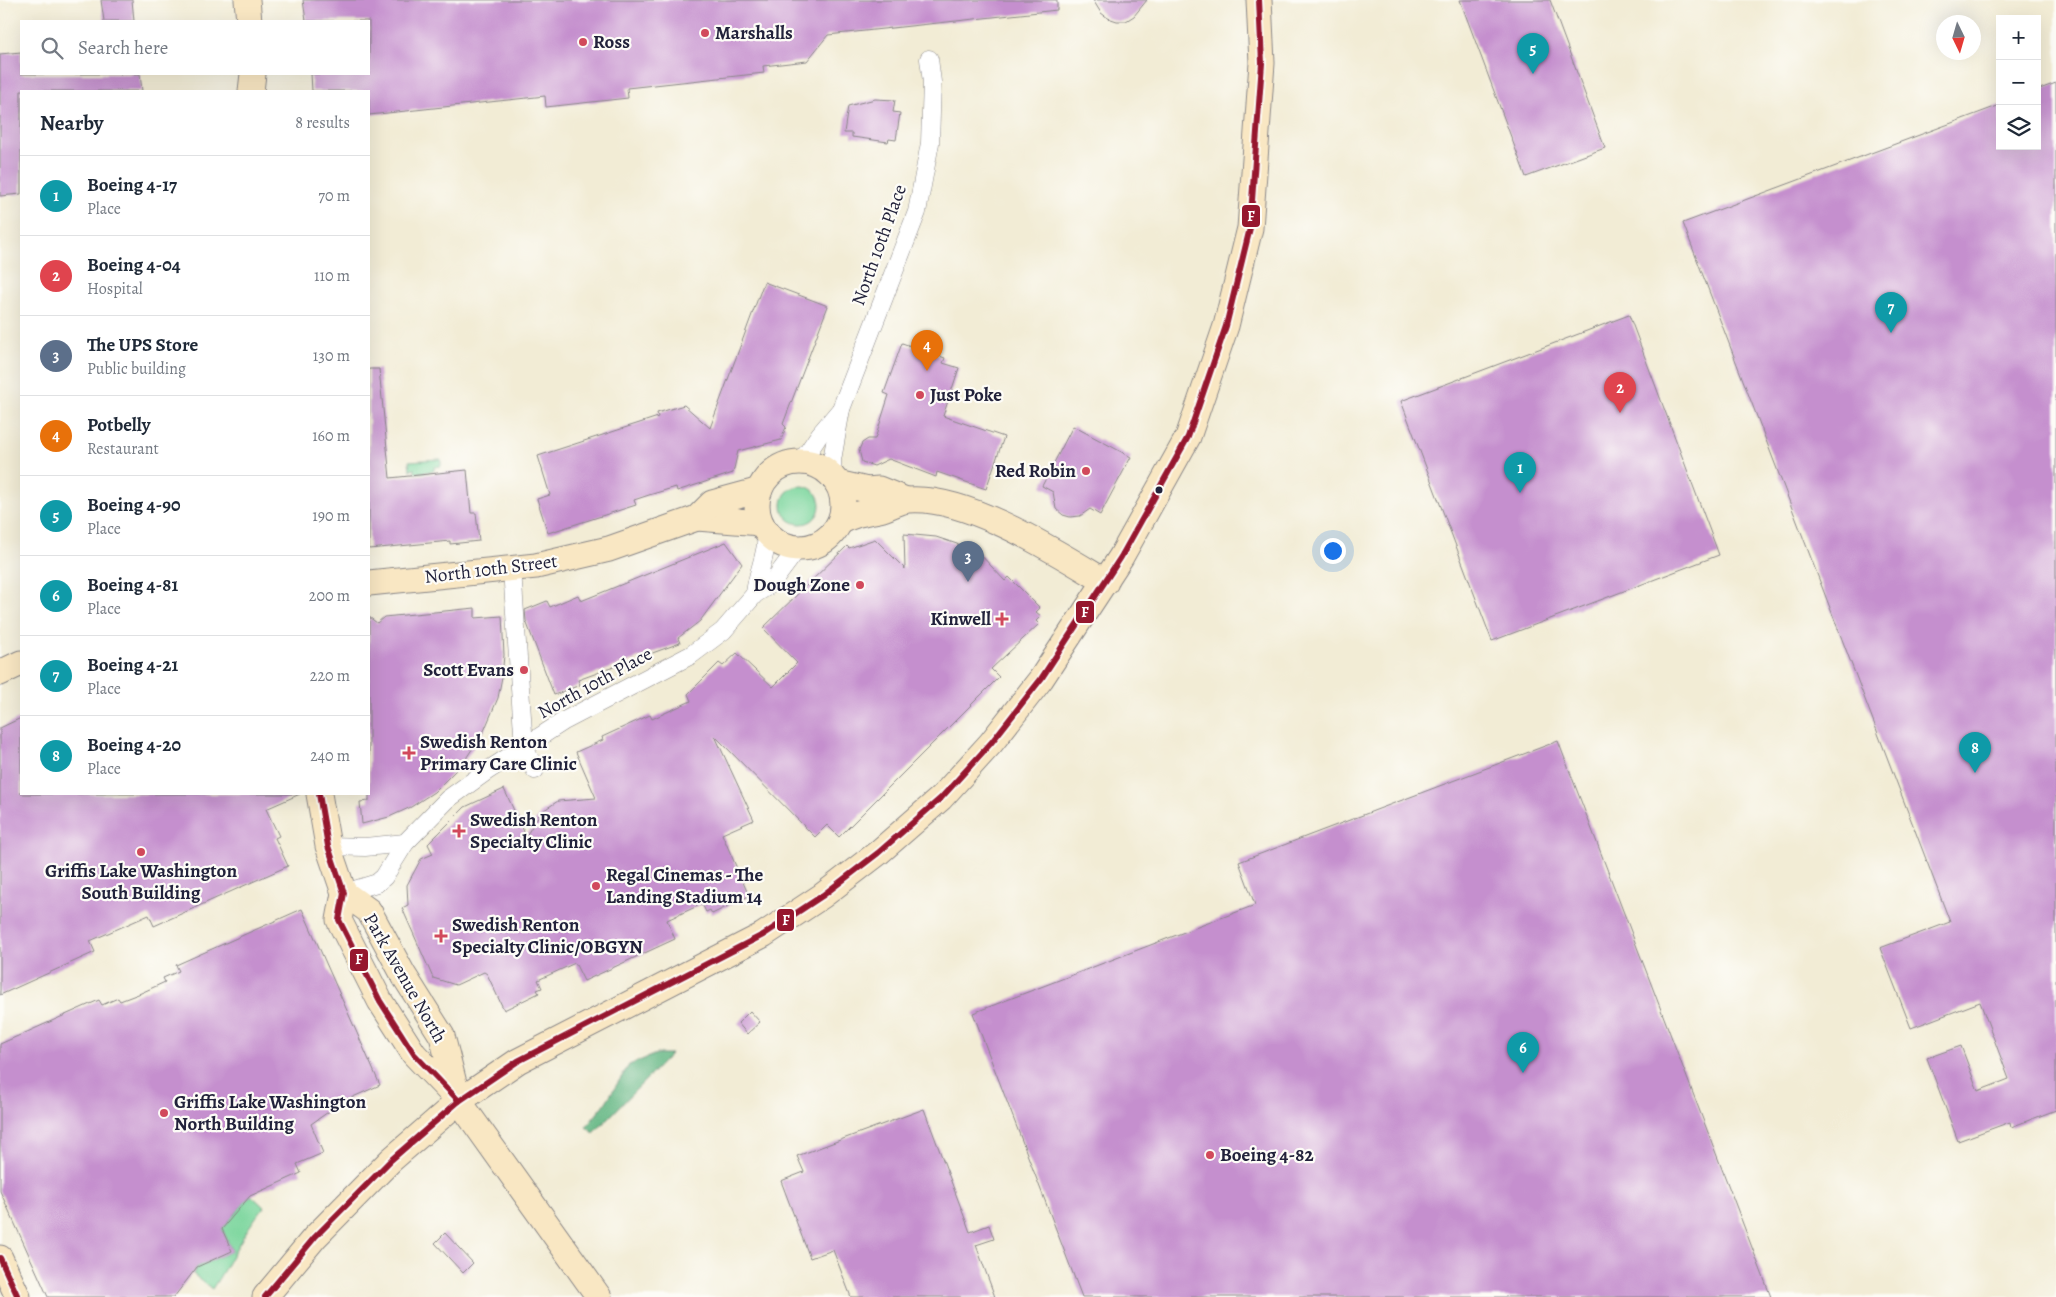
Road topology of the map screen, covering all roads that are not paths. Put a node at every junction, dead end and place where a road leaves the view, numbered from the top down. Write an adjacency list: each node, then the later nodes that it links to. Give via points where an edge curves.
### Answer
1 (247, 0): 3 (street)
2 (1260, 0): 15 (street, via 1262,63 1250,228 1226,326 1188,437)
3 (249, 20)
4 (929, 59): 5 (street, North 10th Place, via 932,82 930,143 917,212)
5 (841, 409): 6 (street, North 10th Place, via 806,455); 7 (street, North 10th Place, via 832,460)
6 (793, 463): 7 (street, via 816,465); 8 (street, via 772,473)
7 (835, 480): 9 (street, via 867,490 879,489); 11 (street, via 842,496)
8 (760, 490): 10 (street, North 10th Street, via 712,503); 12 (street, via 757,501)
9 (906, 500): 11 (street, via 880,510 856,513); 15 (street, via 931,500 1017,530)
10 (698, 518): 12 (street, North 10th Street); 14 (street, North 10th Street, via 609,549)
11 (840, 522): 13 (street, via 823,542)
12 (764, 527): 13 (street, via 781,543); 17 (street, via 767,549 756,577)
13 (798, 548): 17 (street, North 10th Place, via 771,584)
14 (512, 569): 16 (street, North 10th Street); 20 (street)
15 (1106, 582): 26 (street, via 1041,679 991,743 941,798 878,853 763,935 518,1061)
16 (370, 583)
17 (755, 594): 20 (street, North 10th Place, via 723,631 691,655 569,719)
18 (20, 664): 19 (street)
19 (0, 673)
20 (524, 747): 21 (street); 23 (street, North 10th Place, via 448,799)
21 (535, 770)
22 (319, 795): 24 (street, Park Avenue North)
23 (405, 843): 24 (street); 25 (street, North 10th Place, via 377,883)
24 (328, 846): 25 (street, Park Avenue North)
25 (344, 893): 26 (street, Park Avenue North, via 369,911 442,1036); 26 (street, Park Avenue North, via 340,920 376,995 414,1054)
26 (459, 1101): 29 (street, via 391,1160 320,1232); 30 (street, Park Avenue North)
27 (0, 1258): 28 (street)
28 (18, 1297)
29 (265, 1297)
30 (599, 1297)

